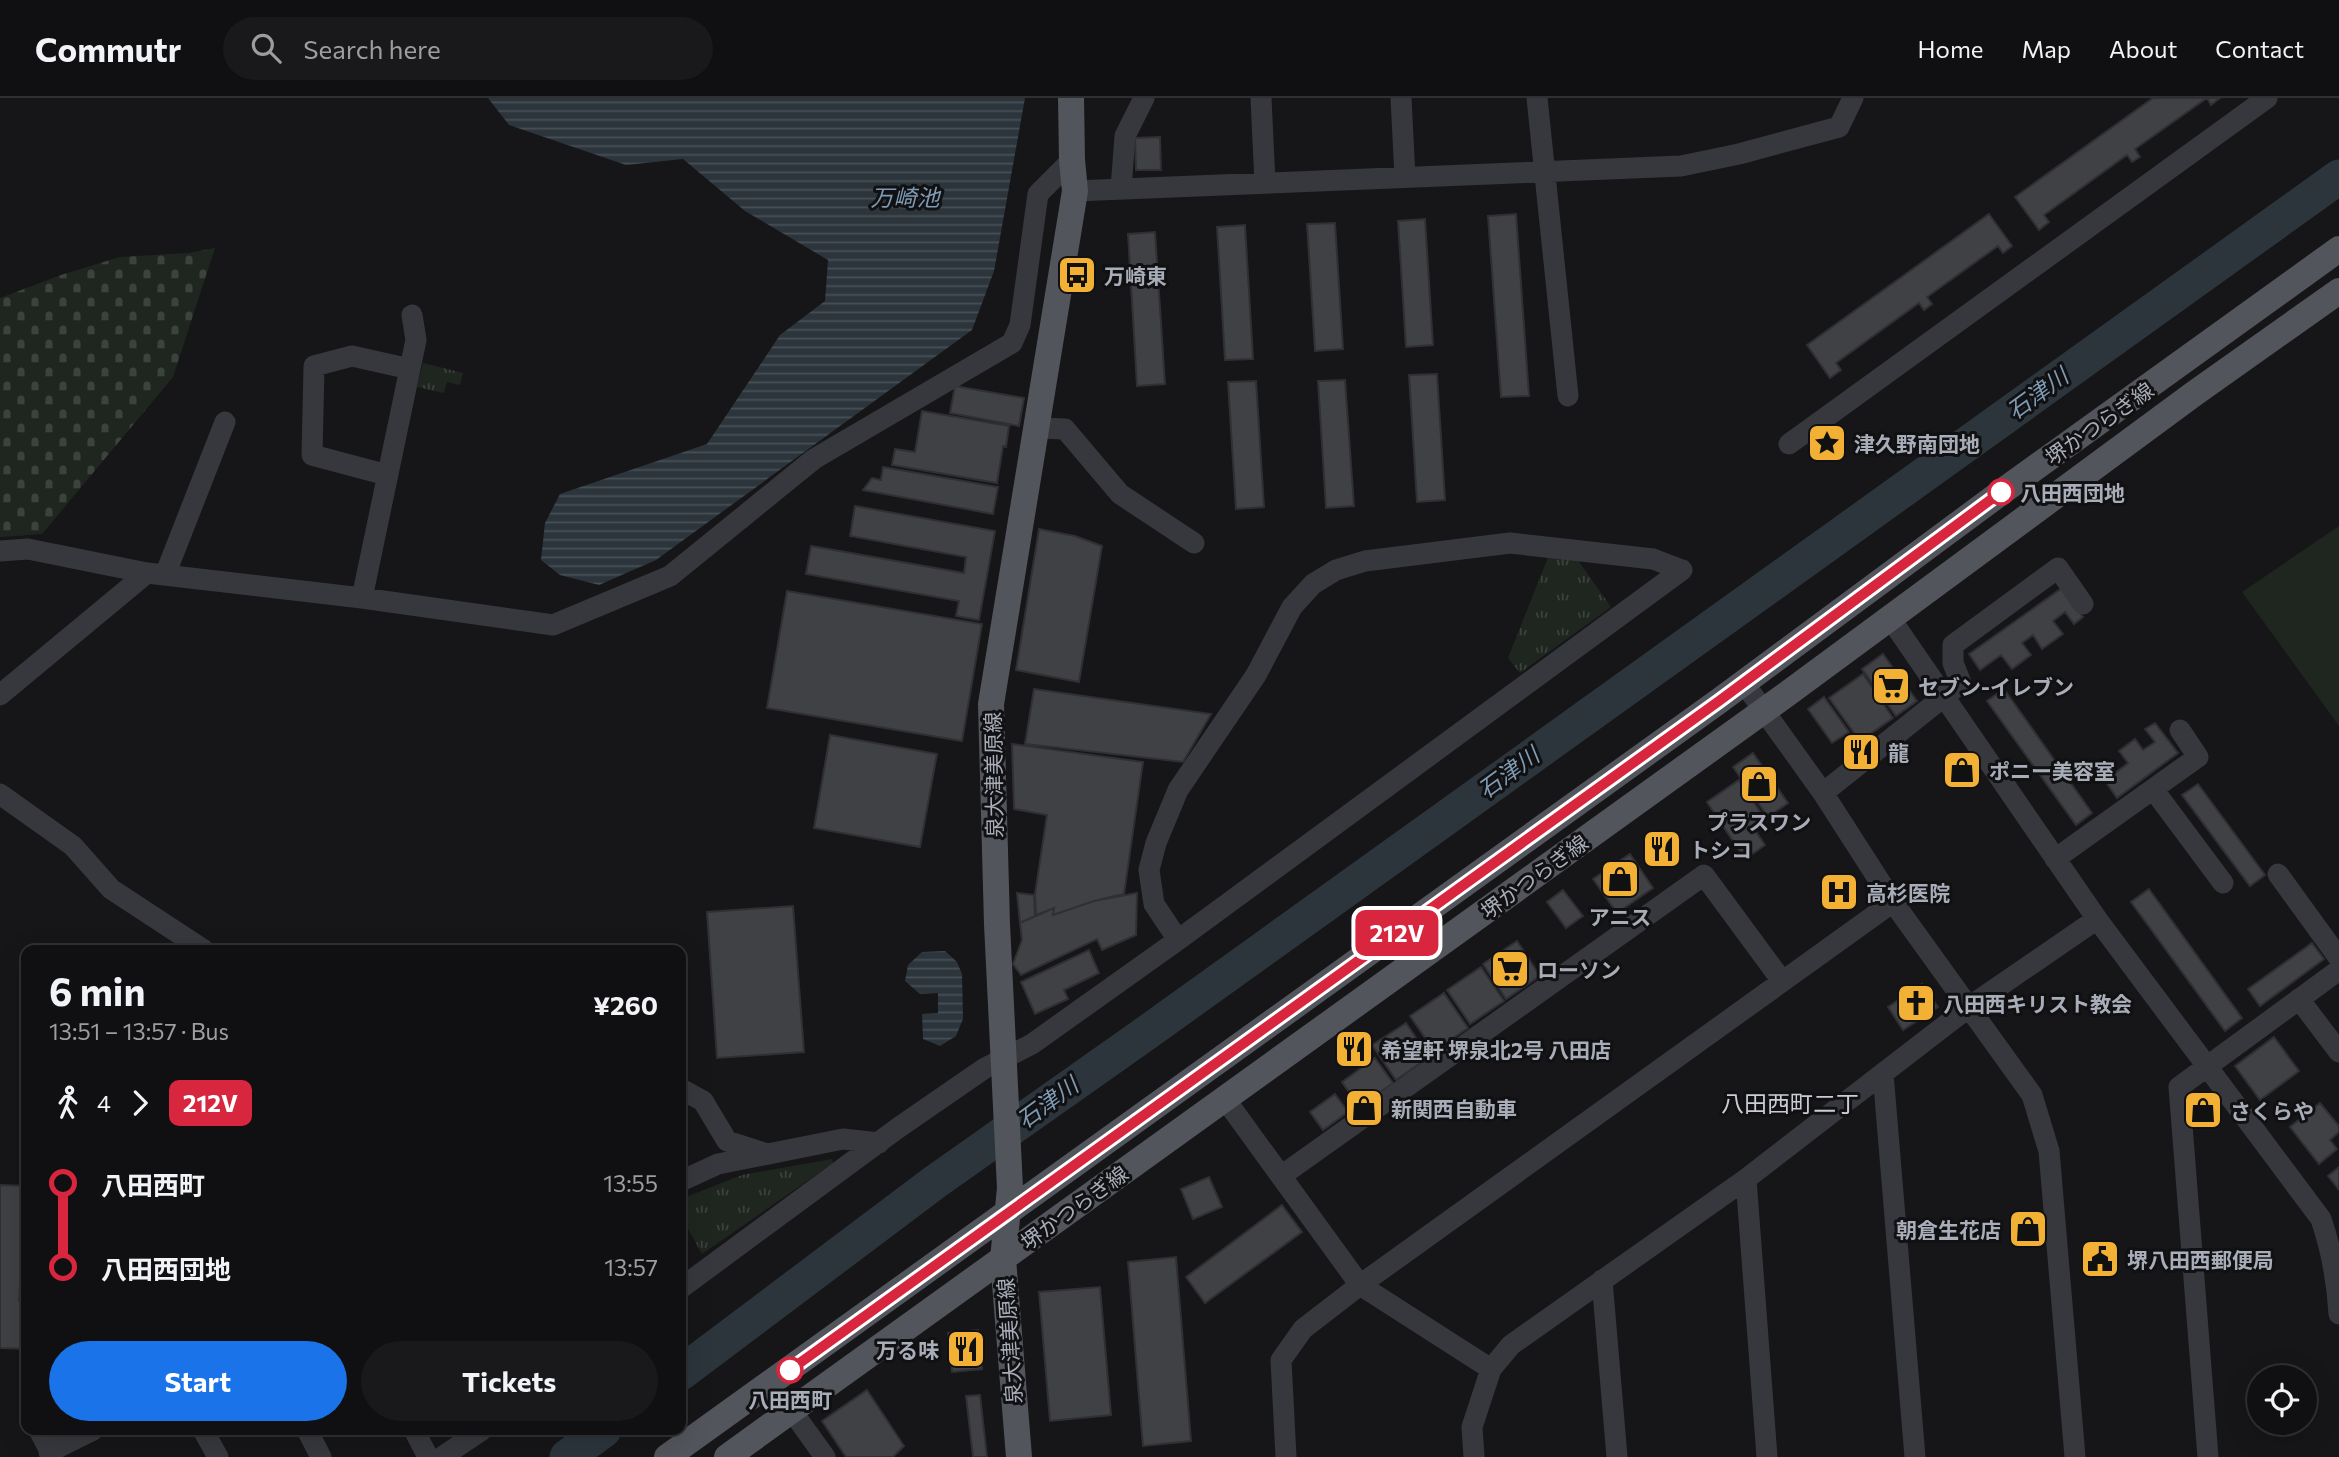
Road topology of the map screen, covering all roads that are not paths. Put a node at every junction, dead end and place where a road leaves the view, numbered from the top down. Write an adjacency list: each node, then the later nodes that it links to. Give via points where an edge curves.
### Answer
1 (1071, 98): 8 (main road, 泉大津美原線)
2 (1144, 98): 12 (street, via 1125,136)
3 (1261, 98): 11 (street)
4 (1401, 98): 10 (street)
5 (1537, 98): 9 (street)
6 (1853, 98): 9 (street, via 1839,127 1739,154 1681,166)
7 (2267, 98): 21 (street)
8 (1072, 160): 13 (main road, 泉大津美原線); 26 (street, via 1038,194 1020,325 1012,343 814,459 670,576 553,625)
9 (1546, 170): 10 (street); 18 (street)
10 (1405, 177): 11 (street)
11 (1265, 183): 12 (street)
12 (1121, 189): 13 (street)
13 (1075, 191): 20 (main road, 泉大津美原線)
14 (2339, 250): 29 (main road, 堺かつらぎ線)
15 (2339, 291): 28 (main road, 堺かつらぎ線)
16 (412, 315): 17 (street, via 416,340)
17 (410, 369): 22 (street); 22 (street, via 352,356 314,366 312,455)
18 (1568, 397)
19 (225, 422): 25 (street)
20 (1037, 428): 23 (street, via 1065,429 1120,494); 51 (main road, 泉大津美原線, via 991,704)
21 (1788, 444)
22 (387, 475): 26 (street)
23 (1194, 543)
24 (0, 551): 25 (street, via 28,549)
25 (156, 574): 26 (street); 30 (street)
26 (362, 598)
27 (2083, 604): 31 (street, via 2058,568 1953,645 1953,663 1961,683)
28 (1890, 618): 31 (street); 32 (main road, 堺かつらぎ線)
29 (1744, 683): 32 (street); 60 (main road, 堺かつらぎ線)
30 (0, 695)
31 (1944, 698): 35 (street); 37 (street)
32 (1763, 710): 35 (street); 54 (main road, 堺かつらぎ線)
33 (2180, 730): 34 (street, via 2197,757)
34 (2153, 789): 37 (street); 39 (street)
35 (1823, 793): 40 (street)
36 (0, 794): 43 (street, via 73,846 111,889)
37 (2055, 859): 41 (street)
38 (2278, 874): 44 (street)
39 (2223, 883)
40 (1893, 902): 46 (street); 48 (street)
41 (2097, 919): 48 (street); 50 (street)
42 (1178, 940): 42 (street, via 1435,751 1682,570 1653,559 1510,543 1365,561 1313,584 1292,607 1256,675 1178,790 1156,843 1149,870 1154,904); 51 (street)
43 (196, 945)
44 (2339, 958)
45 (2339, 971): 47 (street)
46 (1782, 981): 57 (street, via 1704,875); 65 (street)
47 (2299, 999): 49 (street); 50 (street)
48 (1969, 1007): 52 (street); 89 (street, via 2032,1095 2049,1151)
49 (2339, 1052)
50 (2206, 1066): 62 (street, via 2321,1219); 90 (street, via 2179,1087)
51 (1004, 1069): 55 (street, via 919,1113); 60 (main road, 泉大津美原線)
52 (1883, 1073): 59 (street); 88 (street)
53 (686, 1092): 56 (street, via 703,1101 727,1141)
54 (1225, 1098): 57 (street); 61 (main road, 堺かつらぎ線)
55 (879, 1143): 56 (street, via 843,1139); 64 (street)
56 (767, 1154): 58 (street, via 718,1164)
57 (1281, 1176): 65 (street)
58 (686, 1179)
59 (1746, 1179): 63 (street); 87 (street)
60 (1009, 1212): 61 (main road, 泉大津美原線); 80 (main road, 堺かつらぎ線)
61 (1003, 1259): 68 (main road, 堺かつらぎ線); 83 (main road, 泉大津美原線)
62 (2338, 1277): 66 (street)
63 (1602, 1280): 67 (street, via 1511,1345); 86 (street)
64 (686, 1284)
65 (1360, 1285): 67 (street); 84 (street, via 1303,1329 1280,1360)
66 (2339, 1314)
67 (1491, 1369): 85 (street, via 1472,1427)
68 (792, 1411): 81 (main road, 堺かつらぎ線); 82 (street)
69 (41, 1435): 75 (street)
70 (85, 1435): 75 (street)
71 (207, 1435): 76 (street)
72 (310, 1435): 77 (street)
73 (417, 1435): 78 (street)
74 (475, 1435): 79 (street)
75 (51, 1455)
76 (218, 1457)
77 (321, 1457)
78 (428, 1457)
79 (442, 1457)
80 (667, 1457)
81 (727, 1457)
82 (825, 1457)
83 (1019, 1457)
84 (1286, 1457)
85 (1474, 1457)
86 (1617, 1457)
87 (1767, 1457)
88 (1914, 1457)
89 (2075, 1457)
90 (2208, 1457)

